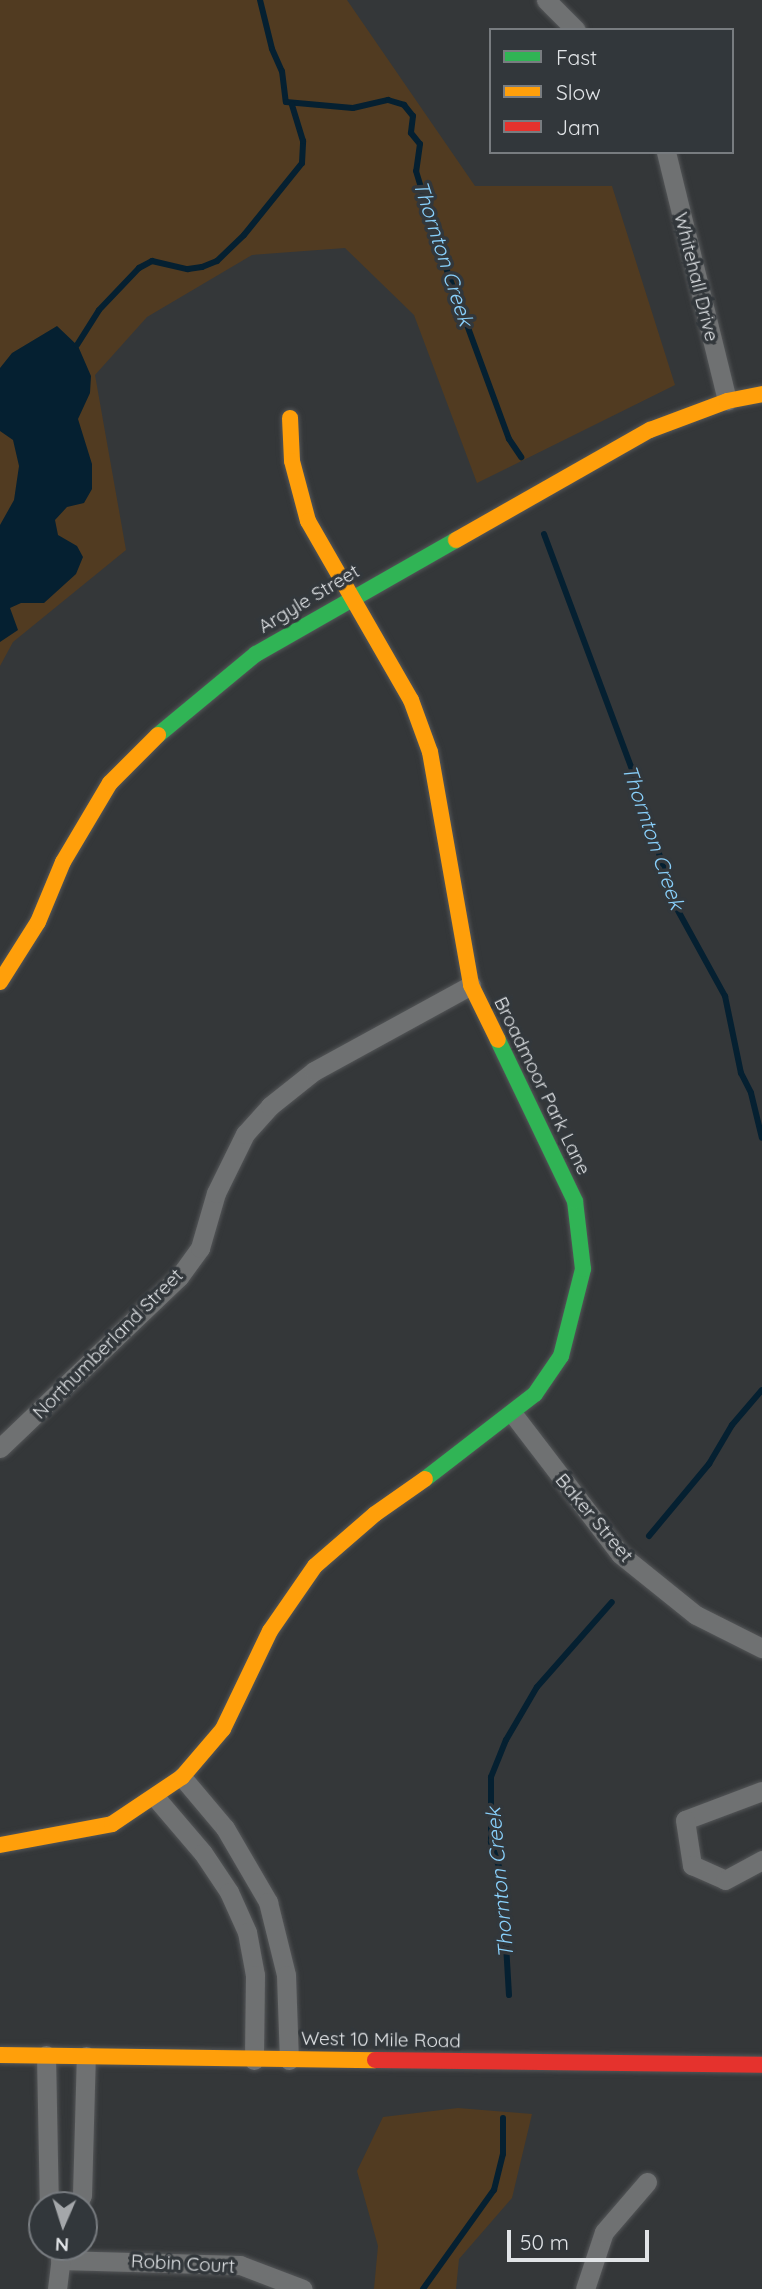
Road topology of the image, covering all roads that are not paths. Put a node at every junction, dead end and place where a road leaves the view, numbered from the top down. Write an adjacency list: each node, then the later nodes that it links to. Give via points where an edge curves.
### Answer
1 (546, 0): 2 (street)
2 (574, 28)
3 (666, 154): 5 (street, Whitehall Drive)
4 (762, 394): 5 (street, Argyle Street)
5 (727, 401): 7 (street, Argyle Street, via 650,430)
6 (290, 418): 7 (street, Broadmoor Park Lane, via 292,461 308,521)
7 (354, 597): 8 (street, Argyle Street, via 256,654 179,714 110,783 63,862 38,922); 9 (street, Broadmoor Park Lane, via 411,699 430,752)
8 (0, 982)
9 (471, 985): 10 (street, Broadmoor Park Lane, via 528,1111 557,1158 581,1231 583,1269 561,1356 535,1394); 11 (street, Northumberland Street, via 314,1071 270,1106 245,1134 216,1193 200,1248 179,1277)
10 (513, 1414): 12 (street, Baker Street, via 620,1554 696,1615); 13 (street, Broadmoor Park Lane, via 375,1514 315,1566 270,1631 223,1729)
11 (0, 1448)
12 (762, 1648)
13 (182, 1777): 15 (street, Broadmoor Park Lane); 18 (street, via 225,1828)
14 (762, 1791): 17 (street, via 685,1820 692,1865 725,1880)
15 (156, 1798): 16 (street, Broadmoor Park Lane, via 111,1824); 19 (street, via 203,1853 229,1892)
16 (0, 1845)
17 (762, 1860)
18 (275, 1923): 19 (street); 24 (street, via 286,1975)
19 (247, 1932): 23 (street, via 255,1975)
20 (0, 2055): 21 (street, West 10 Mile Road)
21 (47, 2055): 22 (street, West 10 Mile Road); 27 (street)
22 (86, 2056): 23 (street, West 10 Mile Road); 28 (street)
23 (254, 2060): 24 (street, West 10 Mile Road)
24 (289, 2060): 25 (street, West 10 Mile Road)
25 (762, 2065)
26 (646, 2182): 33 (street, via 604,2232)
27 (49, 2191)
28 (82, 2191)
29 (98, 2256): 32 (street, Robin Court, via 240,2265)
30 (60, 2261): 31 (street)
31 (57, 2289)
32 (303, 2289)
33 (585, 2289)

